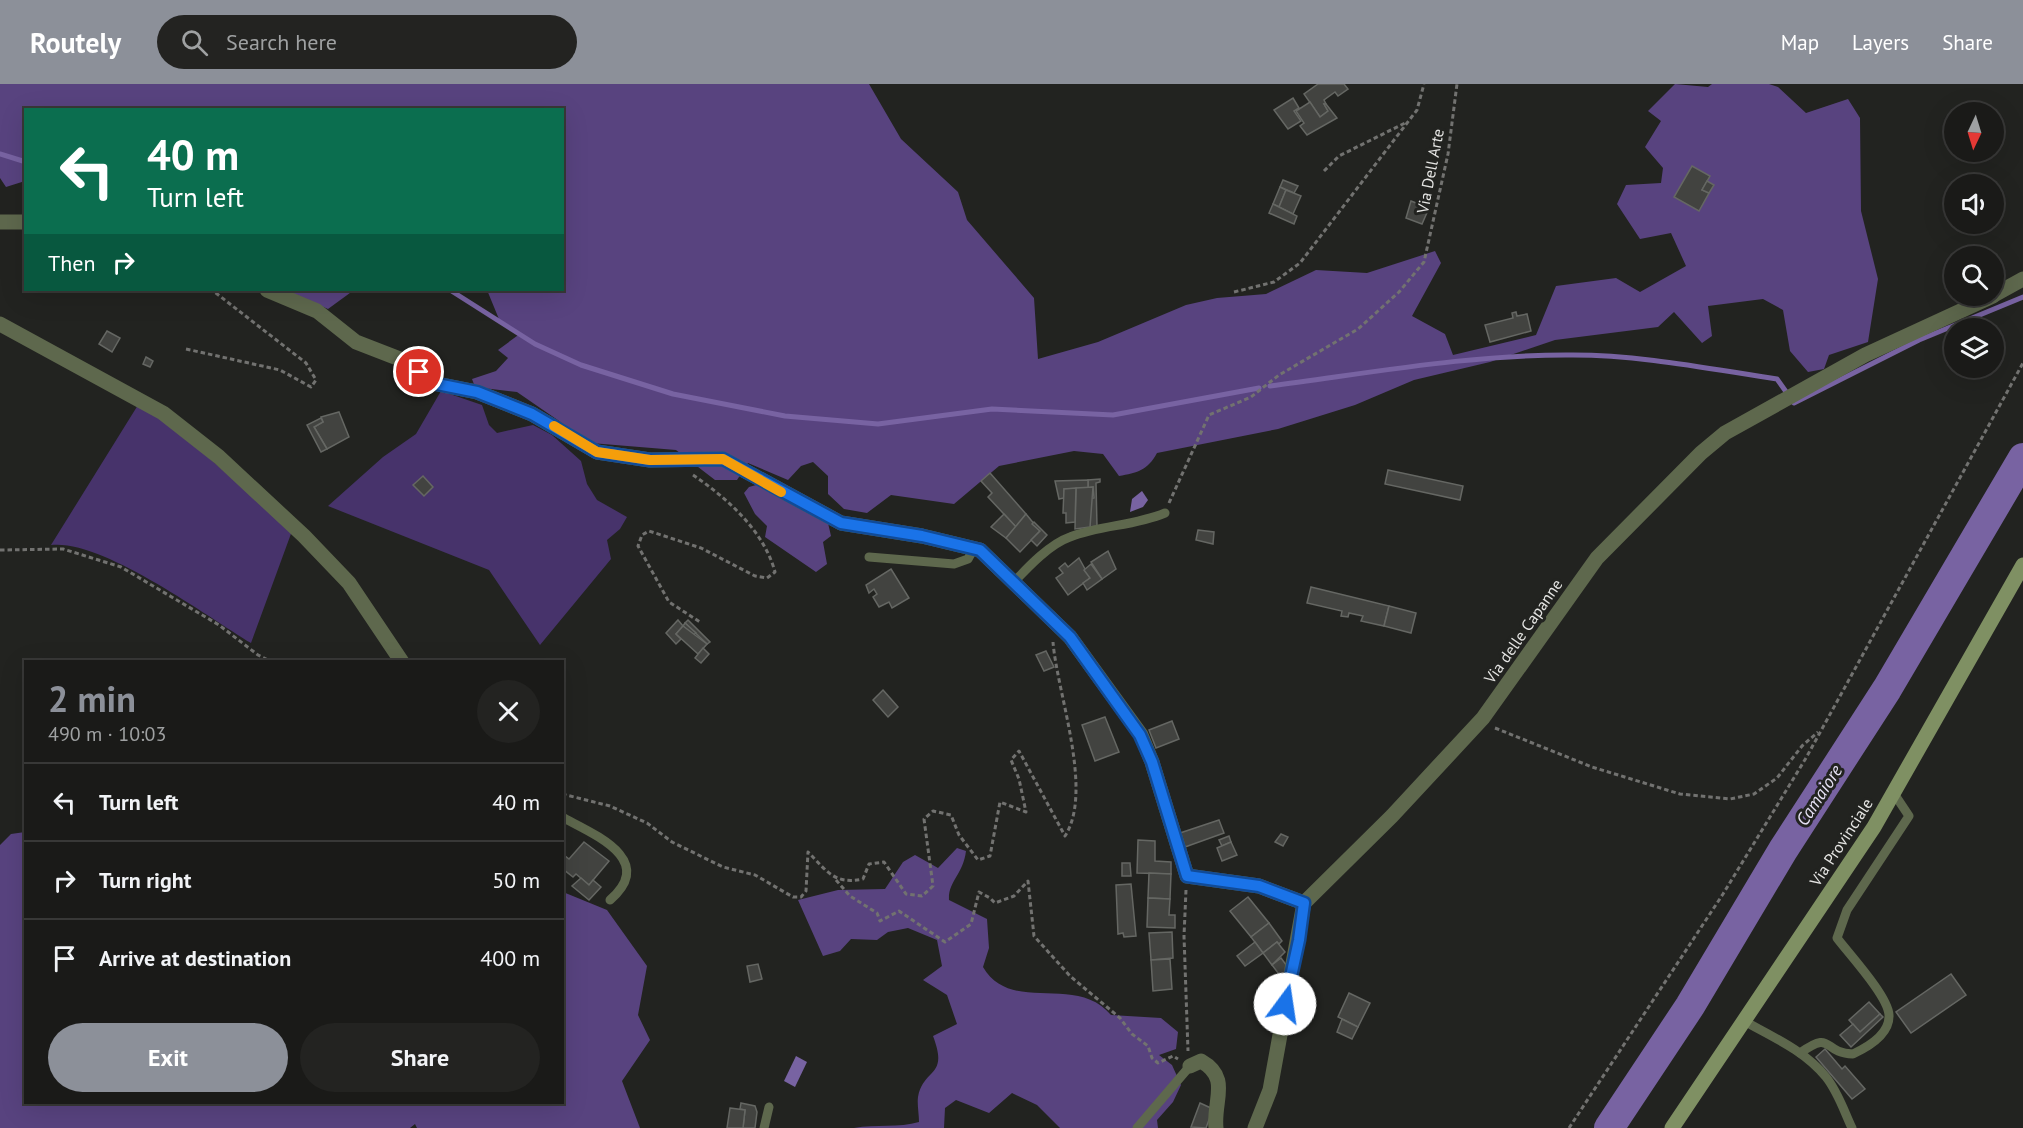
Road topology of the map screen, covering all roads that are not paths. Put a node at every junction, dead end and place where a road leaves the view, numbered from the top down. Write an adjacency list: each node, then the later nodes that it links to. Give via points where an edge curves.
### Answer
1 (0, 222): 2 (street)
2 (24, 222)
3 (2023, 279): 4 (street, Via delle Capanne)
4 (2004, 290)
5 (269, 291): 9 (street, via 317,311 356,342 405,361 432,383 477,392 532,414 597,452 650,460 723,459 841,523)
6 (1970, 306): 17 (street, Via delle Capanne, via 1778,401 1725,433 1701,453 1597,558 1483,718)
7 (0, 324): 13 (street, via 163,413 219,457 349,583)
8 (1165, 513): 12 (lane, via 1144,522 1067,538)
9 (974, 548): 10 (lane, via 968,559 954,564); 12 (street)
10 (869, 557)
11 (2023, 565): 14 (main road, Via Provinciale)
12 (1015, 580): 17 (street, via 1059,625 1140,735 1187,876 1259,886)
13 (401, 660)
14 (1893, 792): 18 (main road, Via Provinciale, via 1874,827); 19 (lane, via 1909,816 1847,910 1837,938 1882,998 1889,1022 1876,1041 1853,1054 1816,1041)
15 (564, 818): 16 (lane, via 610,843 624,857 626,877 621,890)
16 (610, 900)
17 (1304, 903): 25 (street, via 1270,1090)
18 (1744, 1021): 19 (lane); 26 (main road, Via Provinciale)
19 (1800, 1053): 27 (lane, via 1826,1078)
20 (1190, 1066): 23 (lane); 24 (street, via 1201,1061 1214,1068 1219,1082)
21 (769, 1107): 22 (lane)
22 (764, 1128)
23 (1137, 1128)
24 (1216, 1128)
25 (1255, 1128)
26 (1672, 1128)
27 (1852, 1128)

